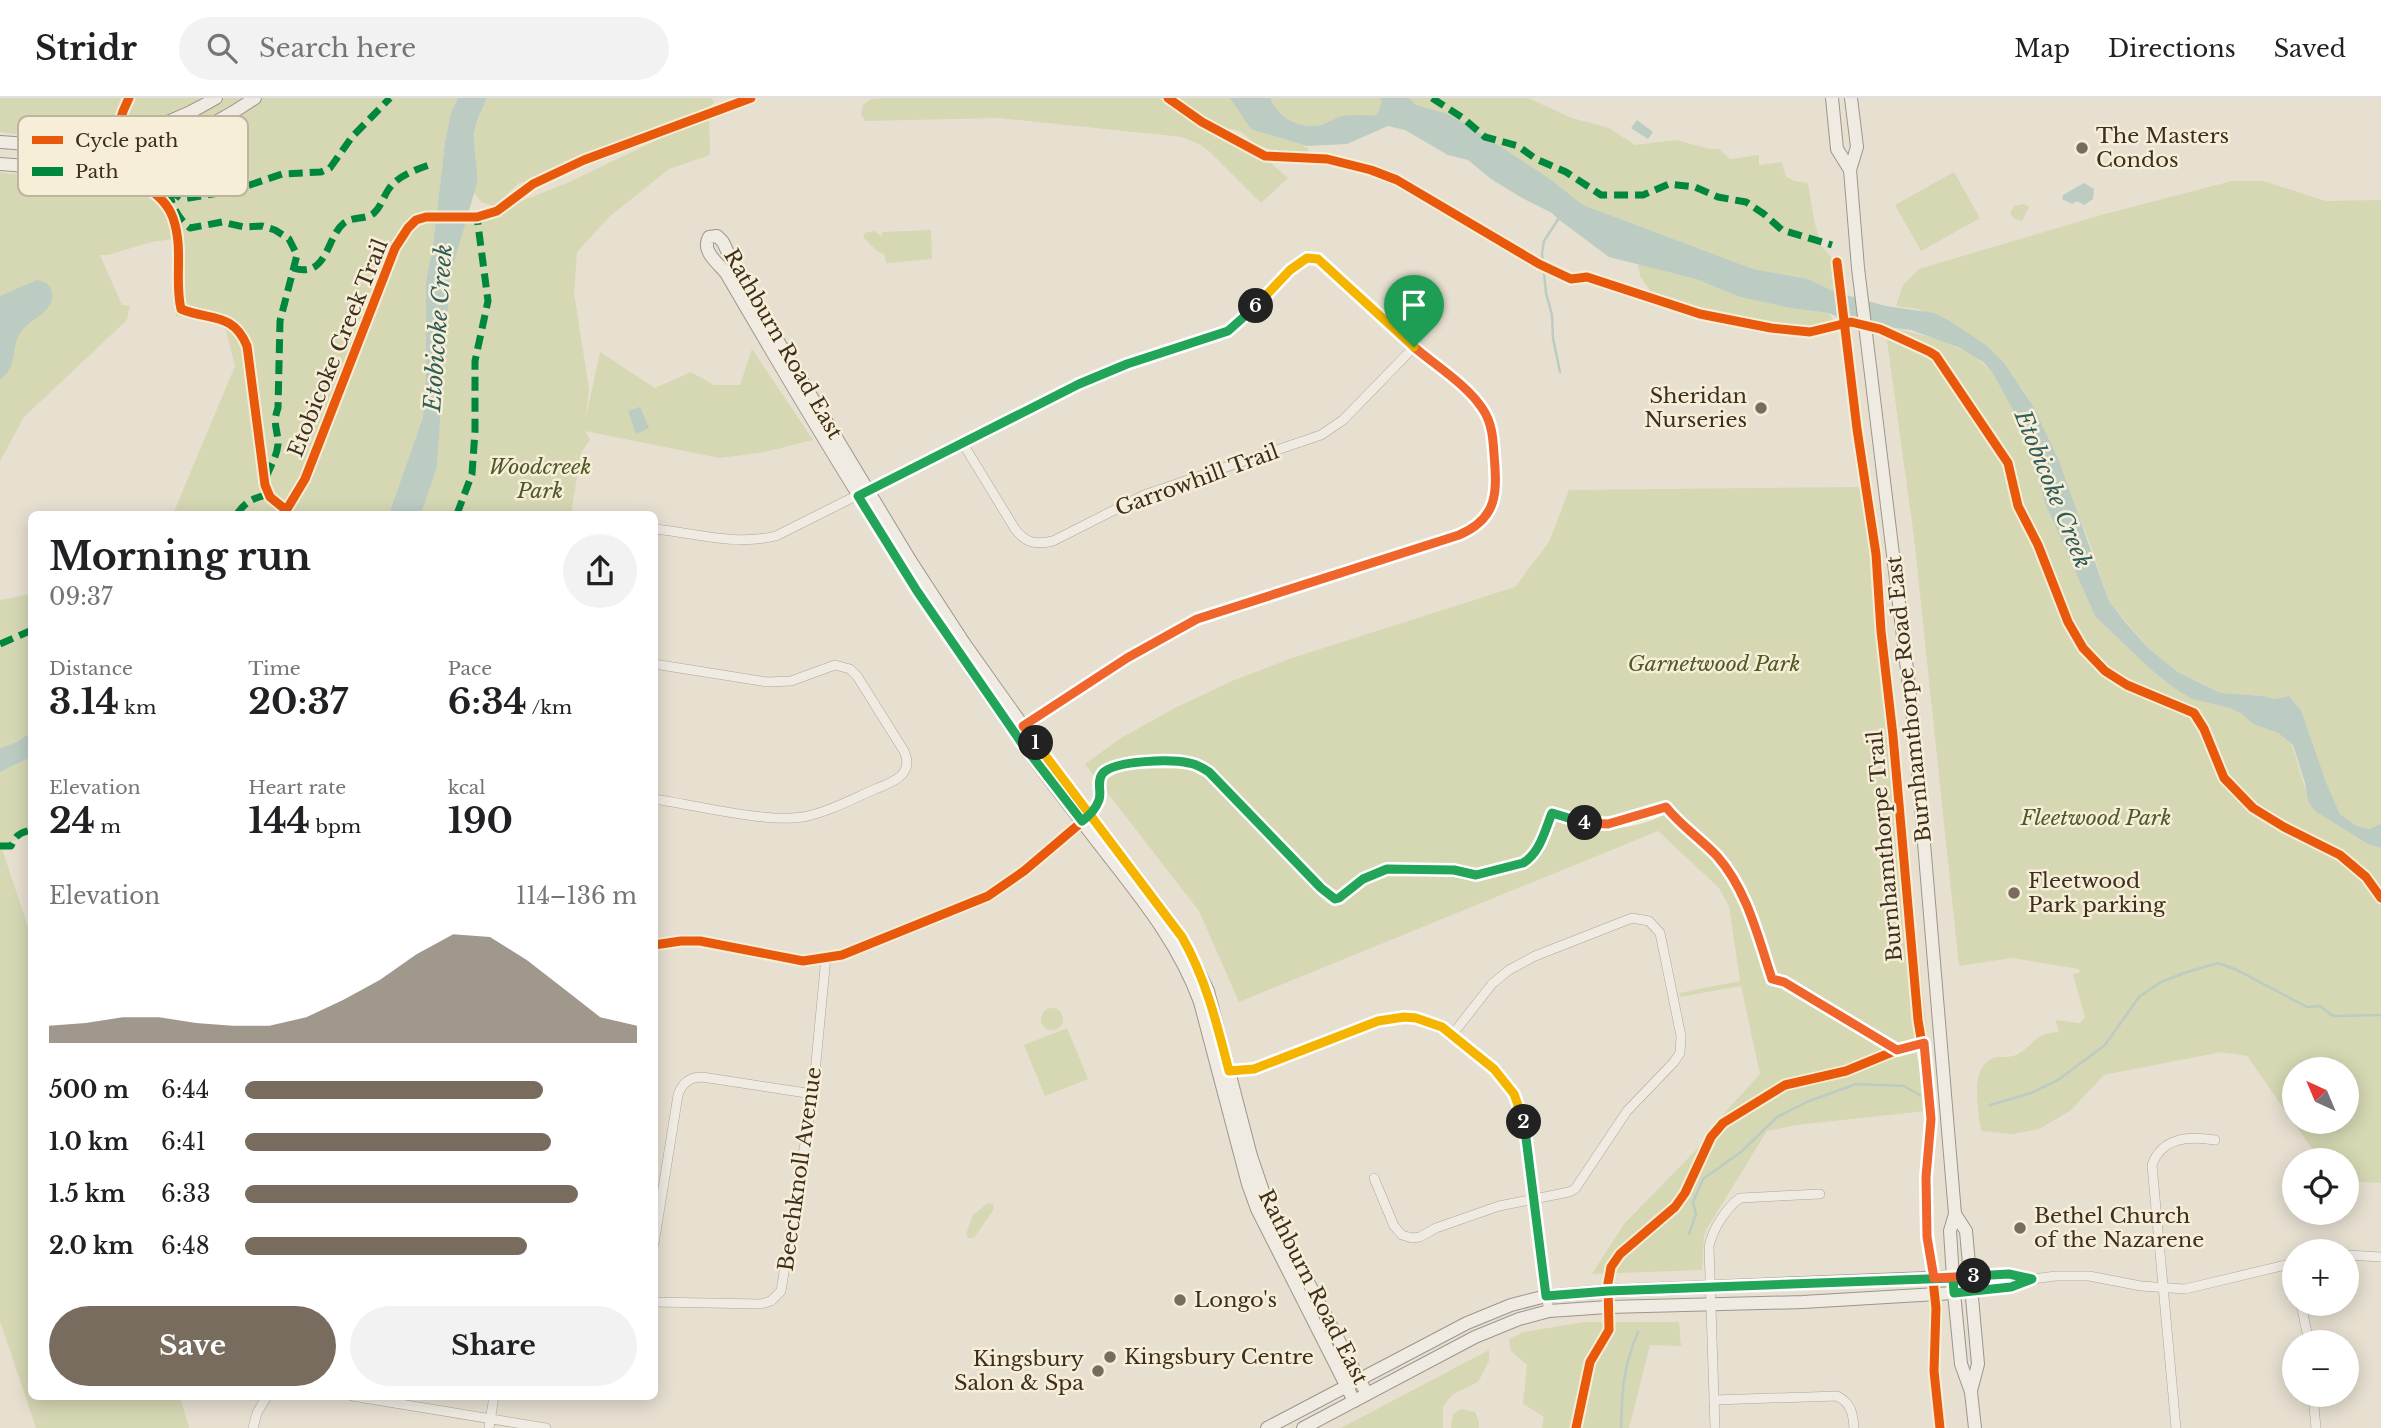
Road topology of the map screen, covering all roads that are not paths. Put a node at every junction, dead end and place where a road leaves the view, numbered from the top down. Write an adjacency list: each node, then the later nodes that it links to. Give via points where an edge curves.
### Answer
1 (216, 98): 5 (street)
2 (255, 98): 6 (street)
3 (1832, 98): 11 (street, via 1837,149)
4 (1851, 98): 11 (street, via 1857,147)
5 (182, 116)
6 (226, 116)
7 (0, 142): 8 (street)
8 (18, 143)
9 (0, 163): 10 (street)
10 (18, 164)
11 (1850, 170): 29 (street, Burnhamthorpe Road East, via 1868,358 1915,735)
12 (1414, 347): 13 (street, via 1318,259 1307,258 1228,331 1079,384); 13 (street, Garrowhill Trail, via 1343,420 1321,435 1144,495 1037,545 1015,529); 17 (street, via 1474,398 1490,422 1497,487 1494,501 1477,525 1459,535 1197,619 1127,658)
13 (962, 442): 14 (street)
14 (863, 493): 14 (street, Rathburn Road East, via 722,240 709,237 708,251 726,272); 15 (street, via 761,540); 17 (street, Rathburn Road East, via 917,591)
15 (658, 530)
16 (658, 665): 18 (street, via 776,682 831,666 847,667 908,762 905,773 896,780 804,817 769,818)
17 (1019, 729): 19 (street, Rathburn Road East)
18 (658, 800)
19 (1086, 818): 21 (street, via 988,896 842,955); 23 (street, Rathburn Road East, via 1172,920 1195,959); 46 (street, Rathburn Road East, via 1168,934 1190,974 1248,1184)
20 (658, 944): 21 (street, via 700,941 803,961)
21 (826, 957): 24 (street, Beechknoll Avenue)
22 (1452, 1035): 23 (street, via 1427,1021 1387,1019 1254,1069); 28 (street, via 1494,1069 1514,1094 1526,1130); 28 (street, via 1492,984 1521,964 1632,918 1649,921 1660,933 1682,1042 1678,1058 1627,1111 1578,1186)
23 (1229, 1071): 45 (street, Rathburn Road East, via 1268,1206)
24 (813, 1094): 30 (street, via 702,1077 684,1084 677,1098); 42 (street, Beechknoll Avenue, via 778,1296 761,1304)
25 (2215, 1140): 38 (street, via 2196,1137 2166,1144 2152,1165)
26 (1374, 1178): 28 (street, via 1396,1230 1412,1238)
27 (1820, 1194): 37 (street, via 1751,1196 1735,1202 1710,1241)
28 (1533, 1198): 41 (street)
29 (1955, 1214): 34 (street, Burnhamthorpe Road East, via 1966,1231); 35 (street, Burnhamthorpe Road East, via 1950,1231)
30 (658, 1219)
31 (2359, 1256): 32 (street)
32 (2381, 1257)
33 (2282, 1267): 38 (street, via 2208,1285)
34 (1968, 1277): 35 (street); 36 (street, via 2009,1274); 39 (street, Burnhamthorpe Road East)
35 (1953, 1278): 37 (street); 40 (street, Burnhamthorpe Road East)
36 (2032, 1279): 38 (street, via 2089,1276); 39 (street, via 2011,1287)
37 (1711, 1288): 41 (street); 43 (street)
38 (2162, 1288): 63 (street)
39 (1970, 1292): 40 (street); 47 (street, Burnhamthorpe Road East, via 1978,1364)
40 (1954, 1293): 43 (street, Rathburn Road East); 47 (street, Burnhamthorpe Road East, via 1961,1364)
41 (1546, 1296): 44 (street); 45 (street, via 1467,1323)
42 (658, 1302)
43 (1711, 1305): 44 (street, Rathburn Road East); 52 (street)
44 (1549, 1311): 48 (street, Rathburn Road East, via 1492,1329)
45 (1359, 1379): 46 (street); 48 (street, Rathburn Road East)
46 (1346, 1386): 53 (street, Rathburn Road East); 58 (street, Rathburn Road East)
47 (1971, 1392): 62 (street, Burnhamthorpe Road East)
48 (1367, 1394): 53 (street, Rathburn Road East)
49 (265, 1400): 56 (street)
50 (372, 1400): 55 (street)
51 (493, 1400): 55 (street)
52 (1714, 1400): 60 (street); 61 (street, via 1837,1396 1849,1406)
53 (1354, 1401): 59 (street, Rathburn Road East)
54 (2314, 1407): 64 (street)
55 (490, 1423): 57 (street)
56 (253, 1428)
57 (546, 1428)
58 (1267, 1428)
59 (1303, 1428)
60 (1714, 1428)
61 (1854, 1428)
62 (1975, 1428)
63 (2176, 1428)
64 (2316, 1428)

